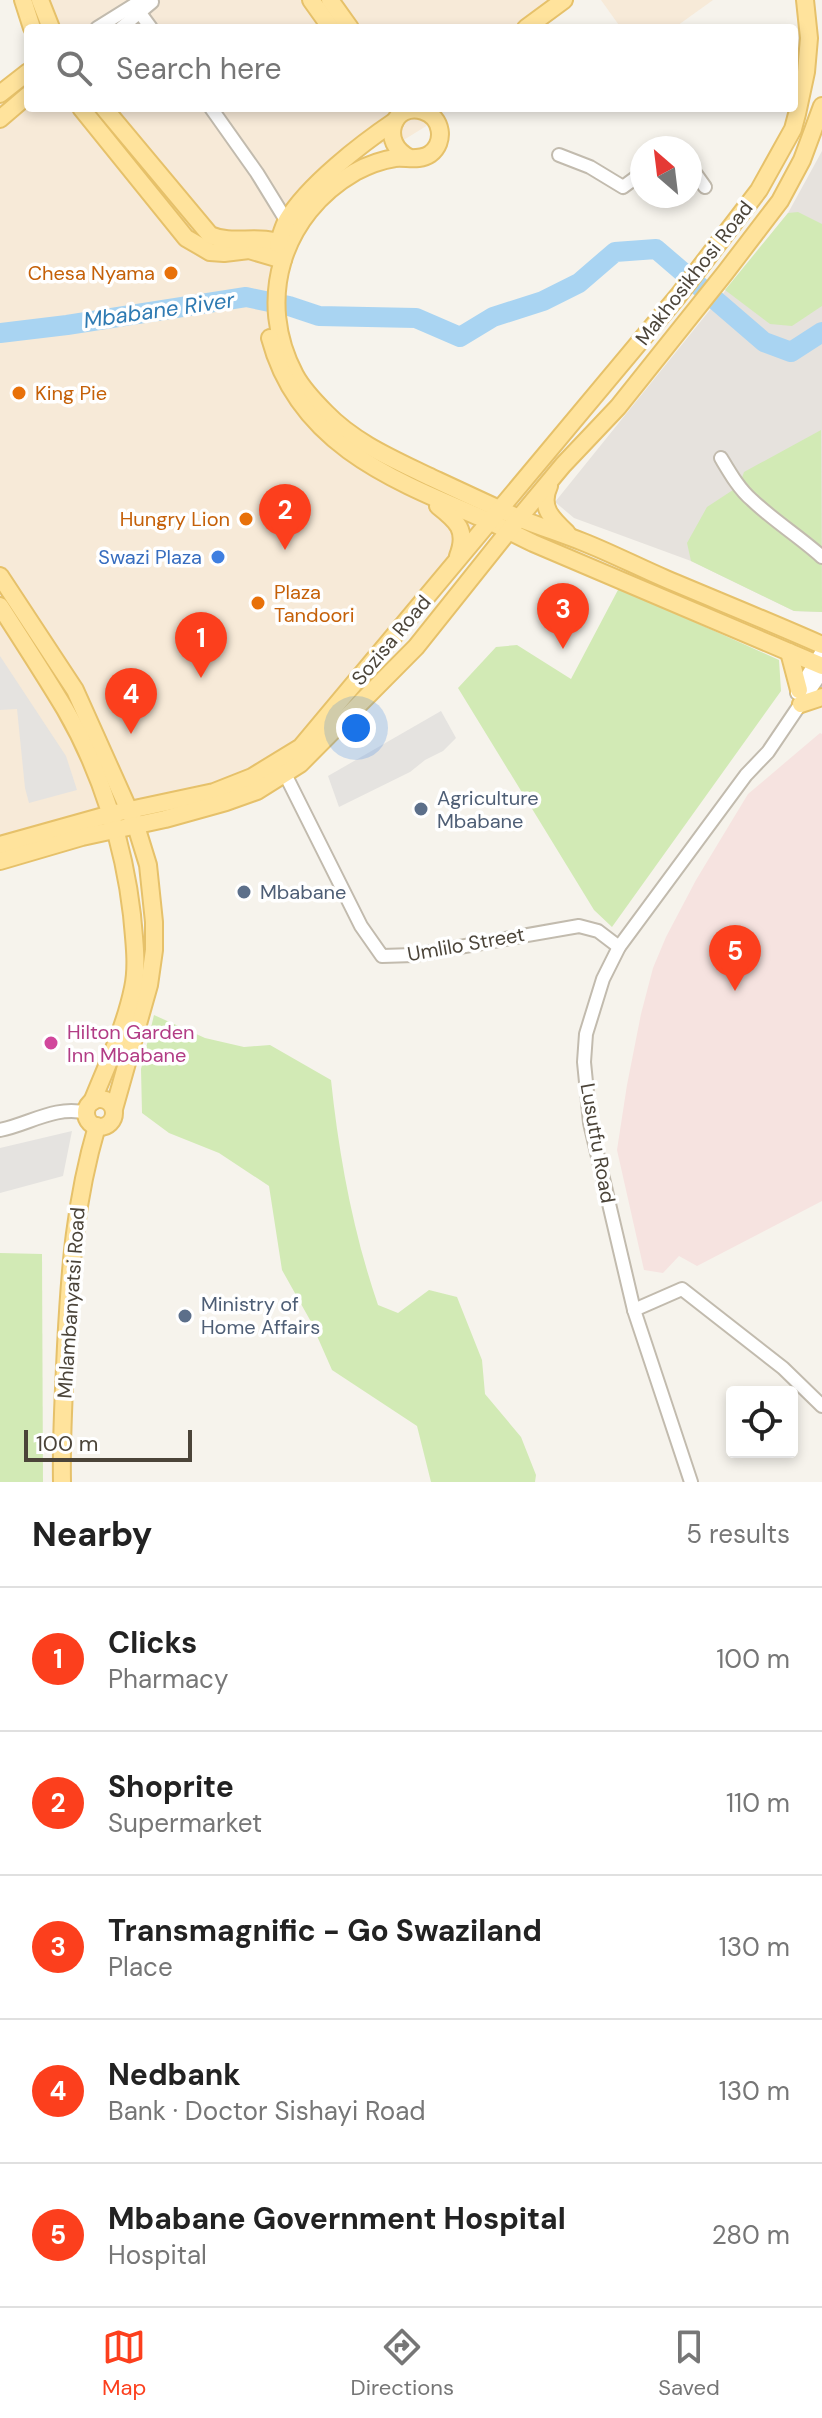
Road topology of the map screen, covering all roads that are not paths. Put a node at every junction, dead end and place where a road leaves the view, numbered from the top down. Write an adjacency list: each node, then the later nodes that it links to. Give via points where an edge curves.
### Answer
1 (23, 0): 9 (main road)
2 (40, 0): 10 (main road)
3 (152, 0): 8 (street); 11 (street)
4 (311, 0): 14 (main road)
5 (330, 0): 15 (main road)
6 (564, 0): 16 (main road)
7 (805, 0): 20 (main road, Makhosikhosi Road, via 809,38)
8 (140, 13): 12 (street); 13 (street)
9 (31, 24)
10 (49, 24)
11 (103, 24)
12 (126, 24)
13 (148, 24)
14 (328, 24)
15 (347, 24)
16 (531, 24)
17 (24, 75): 18 (main road)
18 (0, 94)
19 (24, 98): 29 (main road)
20 (799, 106): 21 (main road, Makhosikhosi Road); 28 (street)
21 (798, 109)
22 (84, 112): 36 (main road, via 186,238 210,252 224,253)
23 (107, 112): 36 (main road, via 210,235)
24 (214, 112): 36 (street, via 257,173)
25 (405, 112): 30 (main road, via 431,115); 32 (main road, via 391,138); 36 (main road, via 309,194)
26 (441, 112): 30 (main road)
27 (797, 112): 41 (main road, Makhosikhosi Road, via 759,190 708,259)
28 (821, 113): 39 (main road, Makhosikhosi Road, via 780,201 618,407)
29 (0, 119)
30 (440, 129): 32 (main road, via 433,152)
31 (559, 155): 33 (street, via 623,187)
32 (410, 158): 36 (main road, via 357,171 331,188)
33 (630, 182)
34 (702, 183): 35 (street)
35 (705, 187)
36 (284, 243): 37 (main road, via 267,309)
37 (273, 321): 40 (main road, via 275,358 282,375 316,423 371,468); 41 (main road, via 297,378 353,437)
38 (721, 458): 46 (street, via 749,498)
39 (553, 477): 42 (main road, Makhosikhosi Road); 44 (main road, via 544,496 547,512)
40 (421, 493): 41 (main road); 48 (main road, via 449,514 463,534)
41 (494, 515): 42 (main road); 43 (main road); 48 (main road, Sozisa Road)
42 (519, 518): 43 (main road, Makhosikhosi Road); 44 (main road)
43 (507, 531): 45 (main road); 47 (main road, Sozisa Road)
44 (572, 539): 52 (main road)
45 (551, 550): 47 (main road, via 510,548); 53 (main road)
46 (822, 557)
47 (486, 559): 59 (main road, Sozisa Road, via 416,647 300,764)
48 (454, 564): 59 (main road, Sozisa Road)
49 (3, 586): 55 (main road)
50 (0, 606): 58 (main road, Mhlambanyatsi Road)
51 (822, 631): 52 (main road)
52 (801, 636): 54 (main road)
53 (789, 652): 54 (main road); 56 (main road)
54 (820, 659): 56 (street, Lusutfu Road)
55 (75, 690): 58 (main road, via 66,699); 61 (main road)
56 (800, 697): 57 (main road); 71 (street, Lusutfu Road, via 768,752)
57 (822, 697)
58 (66, 710): 60 (main road, Mhlambanyatsi Road)
59 (282, 769): 62 (main road, Sozisa Road); 64 (main road, Sozisa Road, via 257,791); 71 (street, Umlilo Street, via 361,926 382,956 579,926 598,931)
60 (99, 783): 65 (main road, Mhlambanyatsi Road); 66 (main road)
61 (120, 789): 62 (main road); 63 (main road)
62 (150, 807): 63 (main road, Sozisa Road)
63 (133, 818): 64 (main road, Sozisa Road); 65 (main road, Sozisa Road); 69 (main road)
64 (165, 819): 69 (main road)
65 (114, 822): 66 (main road, Sozisa Road); 68 (main road, Mhlambanyatsi Road)
66 (85, 829): 67 (main road, Sozisa Road); 68 (main road); 70 (main road, Sozisa Road)
67 (0, 845)
68 (121, 847): 73 (main road, Mhlambanyatsi Road, via 136,948 134,985)
69 (145, 856): 72 (main road, via 154,922 151,973)
70 (0, 861)
71 (619, 947): 75 (street, Lusutfu Road, via 586,1034 584,1062 590,1123)
72 (114, 1109): 73 (main road, via 104,1100); 73 (main road, via 108,1124)
73 (92, 1114): 74 (street, via 56,1111); 77 (main road, Mhlambanyatsi Road, via 71,1253)
74 (0, 1130)
75 (634, 1310): 76 (street, via 682,1289 783,1368); 78 (street, Lusutfu Road)
76 (822, 1406)
77 (62, 1482)
78 (691, 1482)

